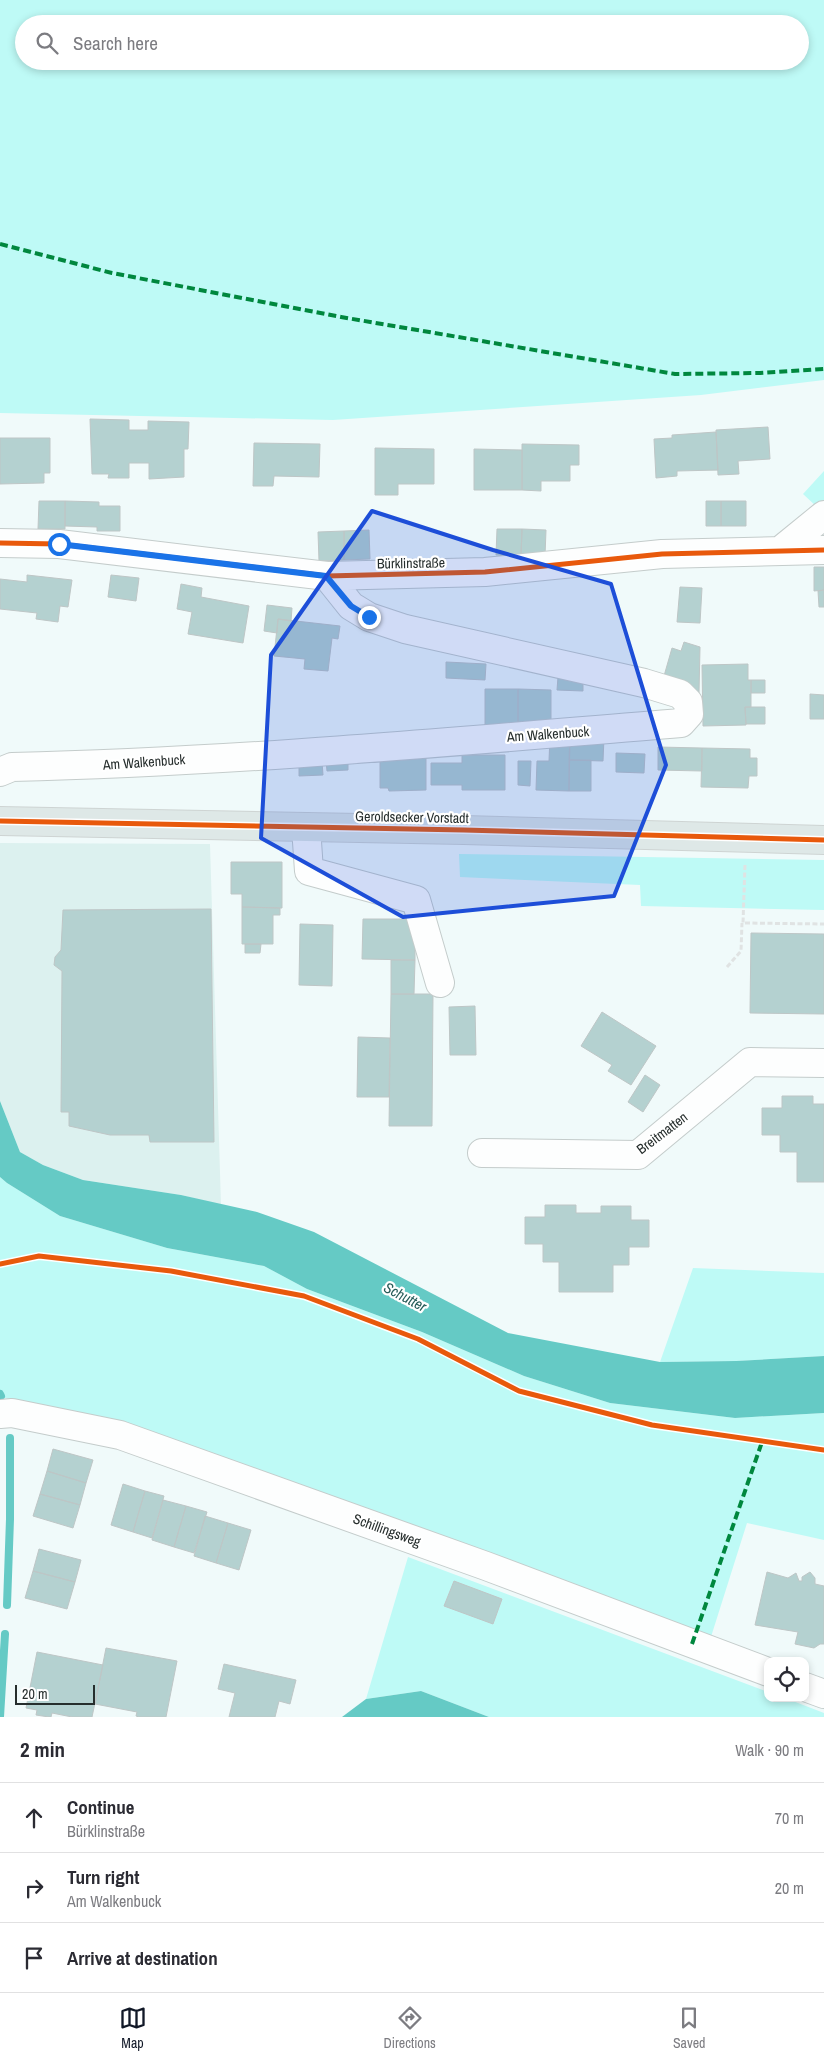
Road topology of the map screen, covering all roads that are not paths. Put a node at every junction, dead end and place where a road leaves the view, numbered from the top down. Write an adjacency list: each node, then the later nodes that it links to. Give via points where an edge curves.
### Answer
1 (824, 515): 3 (street)
2 (0, 543): 5 (street, Bürklinstraße, via 59,544)
3 (781, 550): 4 (street, Bürklinstraße); 5 (street, Bürklinstraße, via 662,554 485,572)
4 (824, 550)
5 (326, 576): 6 (street, Am Walkenbuck, via 351,606 369,617 405,629 644,683 680,694 688,702 689,714 681,723 90,766 12,767)
6 (0, 772)
7 (0, 821): 8 (main road, Geroldsecker Vorstadt)
8 (306, 827): 9 (main road, Geroldsecker Vorstadt); 10 (street, via 309,871 416,900)
9 (824, 840)
10 (440, 983)
11 (824, 1063): 12 (street, Breitmatten, via 750,1062 638,1155)
12 (482, 1153)
13 (0, 1414): 14 (street, Schillingsweg, via 12,1413 120,1435)
14 (764, 1671)
15 (809, 1688): 16 (street)
16 (824, 1694)

